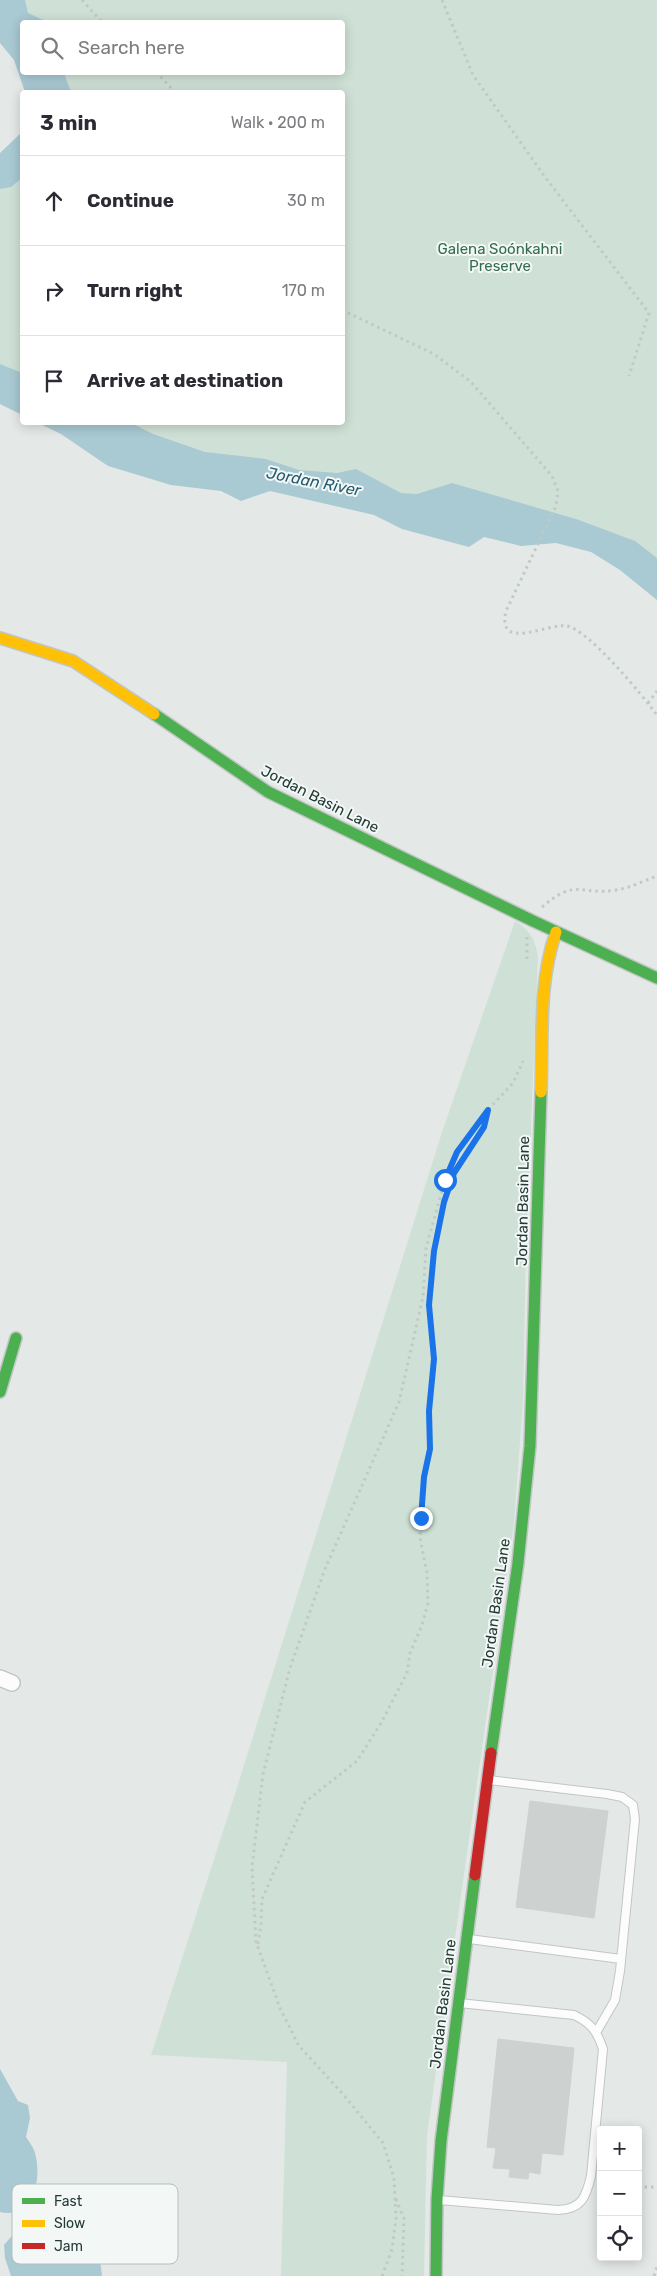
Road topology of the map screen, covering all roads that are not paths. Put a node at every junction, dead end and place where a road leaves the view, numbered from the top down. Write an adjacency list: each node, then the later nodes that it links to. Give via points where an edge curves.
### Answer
1 (0, 638): 2 (street, Jordan Basin Lane, via 73,661 268,792)
2 (556, 932): 3 (street, Jordan Basin Lane); 6 (street, Jordan Basin Lane, via 548,955 544,983 530,1446 518,1563)
3 (657, 978)
4 (16, 1338): 5 (street)
5 (0, 1392)
6 (487, 1780): 7 (street, Jordan Basin Lane); 8 (lane, via 607,1794 622,1797 633,1805)
7 (466, 1938): 8 (lane); 9 (street, Jordan Basin Lane)
8 (621, 1959): 10 (lane, via 615,2000)
9 (458, 2003): 10 (lane, via 574,2015); 11 (street, Jordan Basin Lane, via 440,2141)
10 (597, 2031): 11 (lane, via 603,2049 591,2176 586,2195 580,2203 570,2209 558,2210)
11 (437, 2199): 12 (street, Jordan Basin Lane)
12 (436, 2276)

